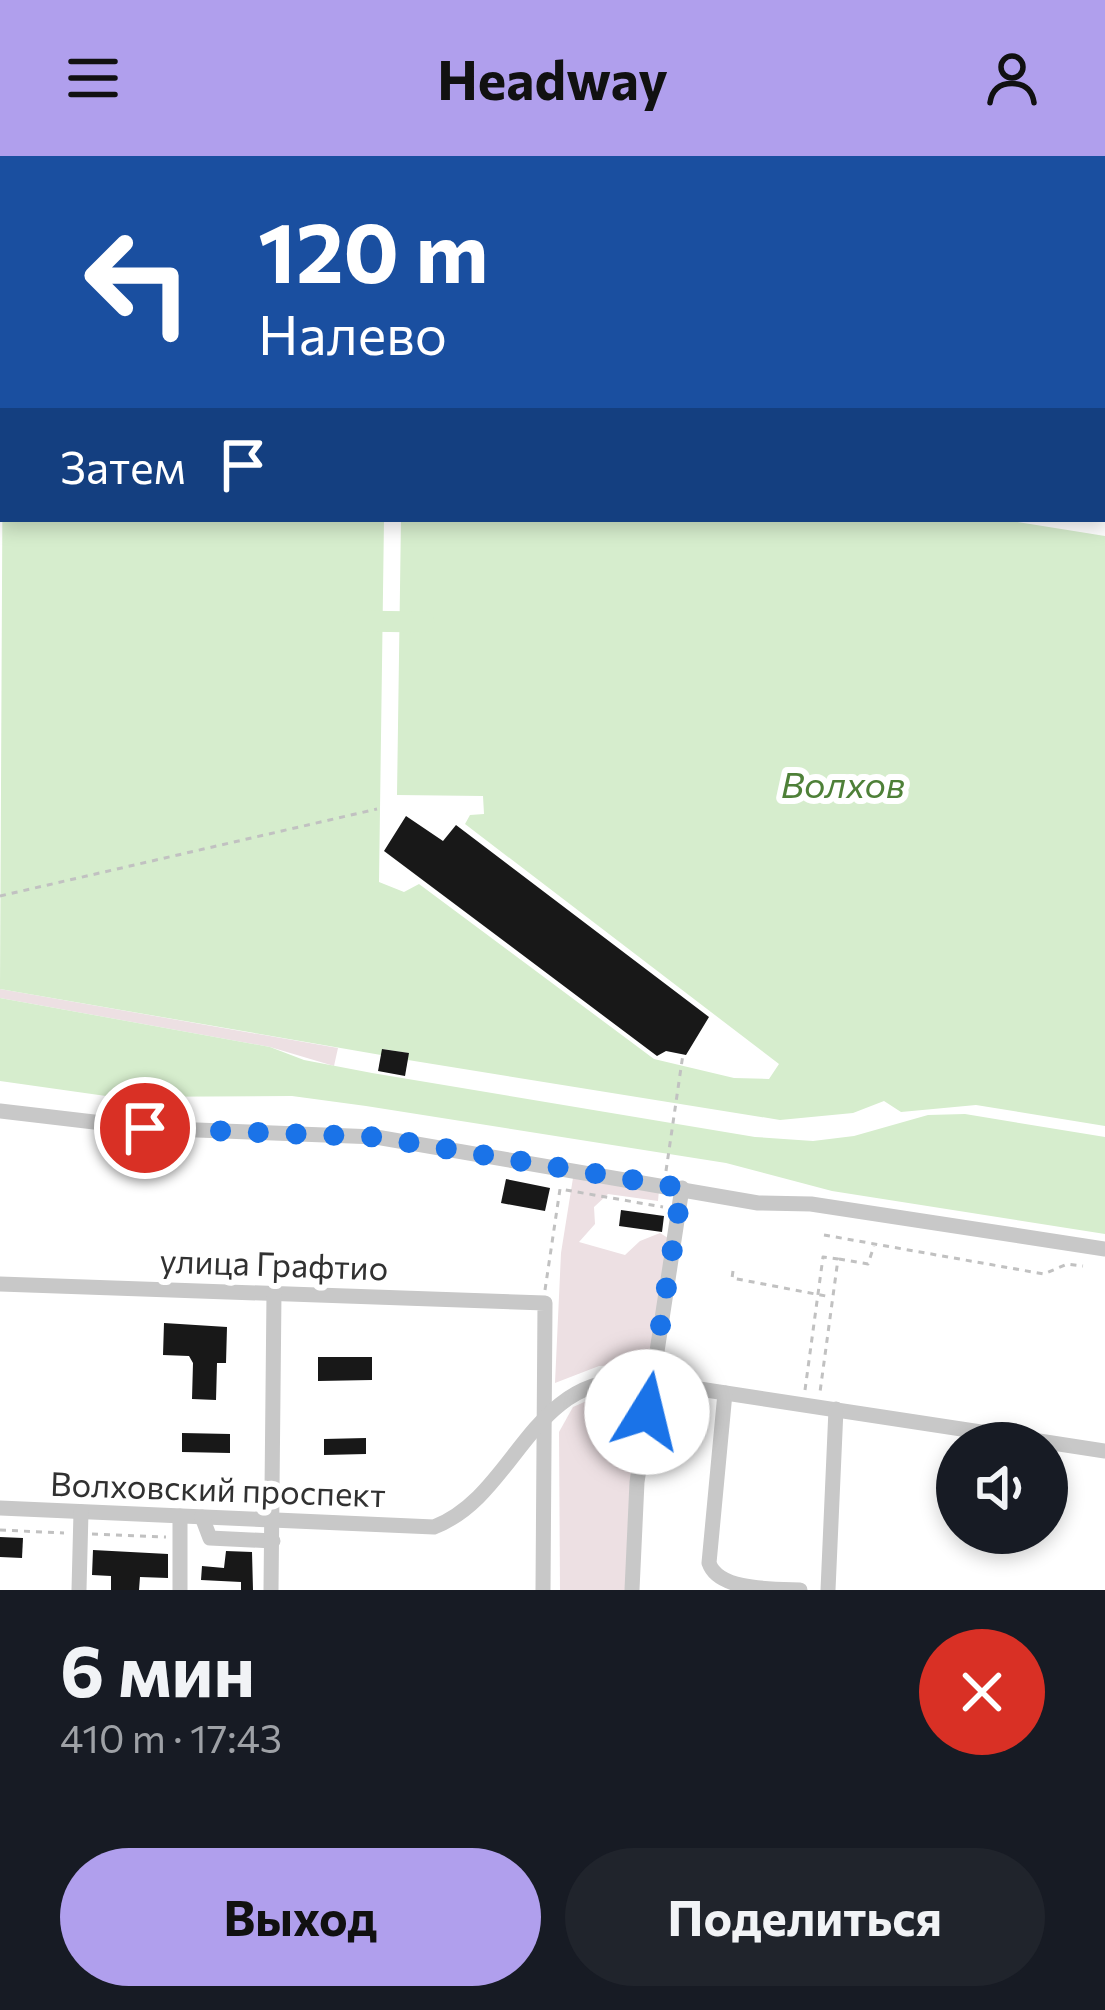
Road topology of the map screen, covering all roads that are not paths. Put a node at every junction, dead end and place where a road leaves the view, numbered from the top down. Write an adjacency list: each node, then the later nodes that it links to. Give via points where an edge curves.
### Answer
1 (0, 1111): 2 (street, via 145,1128 376,1137)
2 (673, 1186): 3 (street); 20 (street, via 679,1210 638,1482)
3 (1105, 1249)
4 (0, 1284): 5 (street, улица Графтио)
5 (274, 1293): 8 (street, улица Графтио, via 545,1304); 14 (street)
6 (724, 1393): 7 (street); 8 (street, bridge, via 628,1380 586,1387); 21 (street, via 712,1578 724,1587)
7 (836, 1409): 9 (street); 22 (street)
8 (545, 1414): 14 (street, Волховский проспект, via 466,1508 434,1527); 19 (street)
9 (1105, 1451)
10 (0, 1508): 11 (street, Волховский проспект)
11 (81, 1512): 12 (street, Волховский проспект); 16 (street)
12 (180, 1516): 13 (street, Волховский проспект); 17 (street)
13 (202, 1517): 14 (street, Волховский проспект); 15 (street, via 210,1538)
14 (274, 1520): 15 (street)
15 (273, 1541): 18 (street)
16 (79, 1590)
17 (180, 1590)
18 (271, 1590)
19 (543, 1590)
20 (632, 1590)
21 (800, 1590)
22 (828, 1590)

